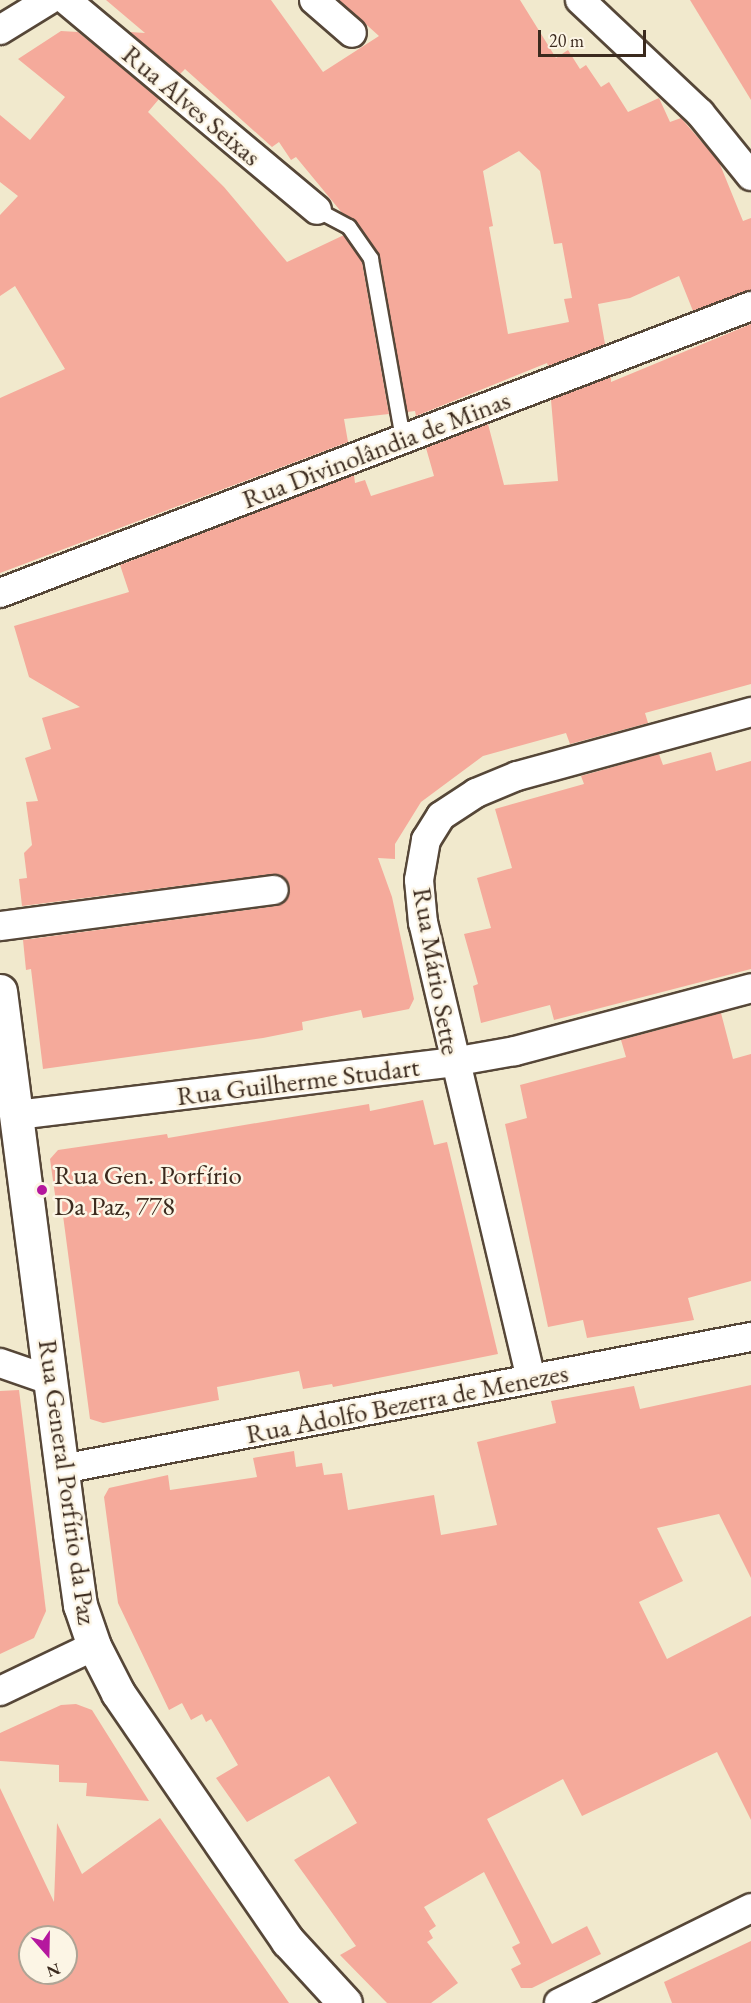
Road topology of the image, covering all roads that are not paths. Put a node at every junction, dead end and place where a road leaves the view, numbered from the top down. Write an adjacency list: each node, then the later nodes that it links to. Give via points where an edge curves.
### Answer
1 (49, 0): 5 (street)
2 (66, 0): 8 (street, Rua Alves Seixas)
3 (314, 0): 6 (street)
4 (580, 0): 7 (street, via 700,113)
5 (0, 30)
6 (352, 33)
7 (751, 176)
8 (318, 210): 10 (lane, via 349,227 371,260)
9 (751, 306): 10 (street, Rua Divinolândia de Minas)
10 (403, 439): 11 (street, Rua Divinolândia de Minas)
11 (0, 592)
12 (751, 712): 17 (street, Rua Mário Sette, via 517,776 476,793 441,816 426,840 419,880 423,923 446,1014)
13 (274, 890): 14 (street)
14 (0, 926)
15 (751, 988): 17 (street, Rua Guilherme Studart, via 515,1051)
16 (0, 991): 18 (street, Rua General Porfírio da Paz)
17 (453, 1062): 18 (street, Rua Guilherme Studart); 21 (street, Rua Mário Sette)
18 (17, 1115): 22 (street, Rua General Porfírio da Paz)
19 (751, 1337): 21 (street, Rua Adolfo Bezerra de Menezes)
20 (0, 1363): 22 (street)
21 (531, 1379): 23 (street, Rua Adolfo Bezerra de Menezes)
22 (52, 1382): 23 (street, Rua General Porfírio da Paz)
23 (62, 1469): 24 (street, Rua General Porfírio da Paz, via 80,1605)
24 (94, 1647): 25 (street); 27 (street, Rua General Porfírio da Paz, via 118,1693 288,1941)
25 (0, 1691)
26 (751, 1908): 28 (street)
27 (345, 2003)
28 (559, 2003)

